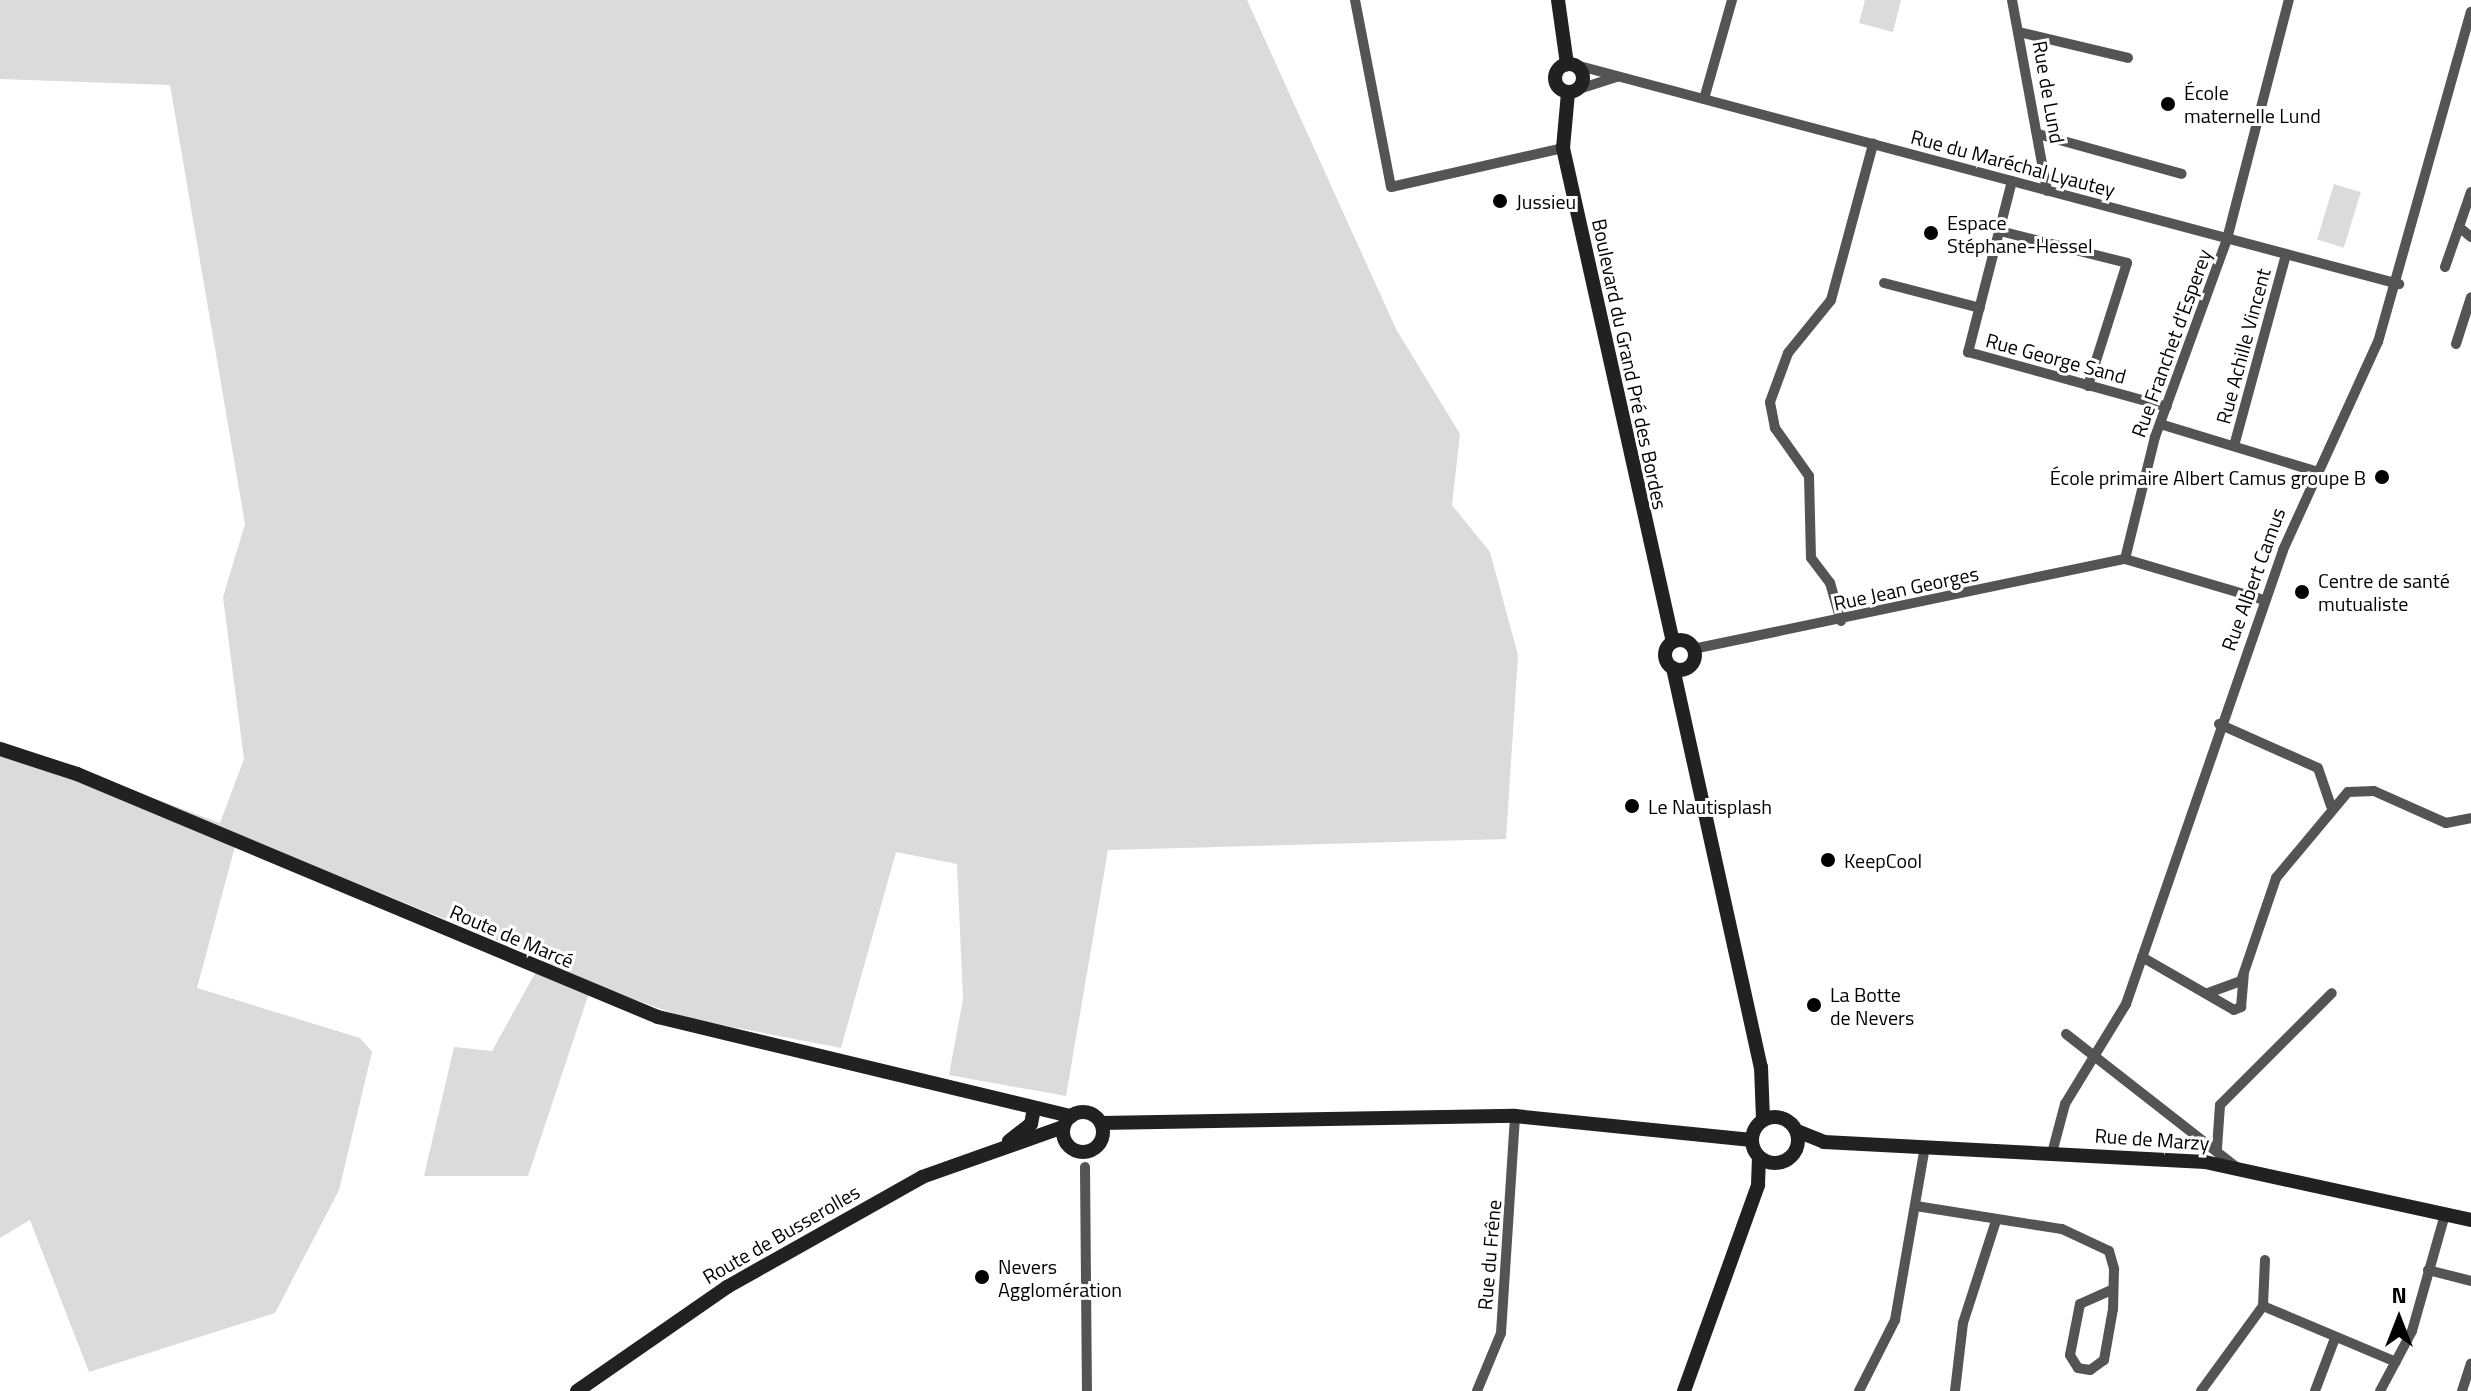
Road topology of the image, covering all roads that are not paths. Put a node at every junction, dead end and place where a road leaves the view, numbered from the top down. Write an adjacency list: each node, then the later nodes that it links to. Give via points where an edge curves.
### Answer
1 (1355, 0): 15 (street, via 1391,187)
2 (1558, 0): 9 (main road)
3 (1732, 0): 12 (street)
4 (2012, 0): 7 (street, Rue de Lund)
5 (2289, 0): 23 (street, Rue Franchet d'Esperey)
6 (2471, 12): 27 (street, Rue Albert Camus)
7 (2019, 32): 8 (street); 13 (street, Rue de Lund)
8 (2128, 58)
9 (1570, 64): 10 (street, Rue du Maréchal Lyautey); 11 (main road, via 1584,77); 11 (main road, via 1555,76)
10 (1619, 76): 11 (street); 12 (street, Rue du Maréchal Lyautey)
11 (1574, 91): 15 (main road, Boulevard du Grand Pré des Bordes)
12 (1704, 99): 14 (street, Rue du Maréchal Lyautey)
13 (2038, 134): 16 (street); 18 (street, Rue de Lund)
14 (1873, 144): 17 (street, Rue du Maréchal Lyautey); 38 (street, via 1831,300 1788,353 1770,402 1775,428 1809,476 1811,558 1830,583)
15 (1563, 148): 39 (main road, Boulevard du Grand Pré des Bordes)
16 (2182, 174)
17 (2012, 181): 18 (street, Rue du Maréchal Lyautey); 21 (street, Rue George Sand)
18 (2047, 191): 23 (street, Rue du Maréchal Lyautey)
19 (2471, 192): 20 (street)
20 (2459, 227): 22 (street); 25 (street)
21 (2000, 231): 29 (street, Rue George Sand); 31 (street, via 2127,263)
22 (2471, 237)
23 (2227, 239): 24 (street, Rue du Maréchal Lyautey); 32 (street, Rue Franchet d'Esperey)
24 (2286, 254): 27 (street, Rue du Maréchal Lyautey); 34 (street, Rue Achille Vincent)
25 (2445, 267)
26 (1884, 283): 29 (street)
27 (2399, 284): 35 (street, Rue Albert Camus)
28 (2471, 297): 30 (street)
29 (1980, 308): 31 (street, Rue George Sand, via 1968,352)
30 (2456, 344)
31 (2088, 386): 32 (street, Rue George Sand)
32 (2167, 407): 33 (street, Rue Franchet d'Esperey)
33 (2160, 424): 34 (street); 36 (street, Rue Franchet d'Esperey)
34 (2234, 446): 35 (street)
35 (2315, 471): 37 (street, Rue Albert Camus)
36 (2125, 559): 37 (street); 38 (street, Rue Jean Georges)
37 (2264, 600): 44 (street, Rue Albert Camus)
38 (1841, 621): 40 (street, Rue Jean Georges)
39 (1673, 642): 40 (main road); 42 (main road, Boulevard du Grand Pré des Bordes, via 1665,653)
40 (1693, 649): 41 (main road)
41 (1689, 667): 42 (main road); 43 (main road)
42 (1673, 668): 43 (main road)
43 (1680, 691): 54 (main road)
44 (2219, 724): 46 (street, via 2318,768); 48 (street, Rue Albert Camus)
45 (0, 749): 55 (main road, Route de Marcé, via 77,774 658,1017)
46 (2331, 806): 47 (street, via 2361,788 2446,823); 49 (street, via 2276,878)
47 (2471, 818)
48 (2142, 957): 50 (street); 53 (street, Rue Albert Camus, via 2126,1004)
49 (2244, 973): 50 (street, via 2241,981); 50 (street, via 2241,1007 2234,1010)
50 (2208, 993)
51 (2332, 993): 61 (street, via 2249,1071)
52 (2066, 1034): 53 (street)
53 (2096, 1053): 64 (street); 72 (street, Rue Albert Camus, via 2065,1104)
54 (1761, 1067): 57 (main road); 59 (main road)
55 (1031, 1106): 62 (main road, Route de Marcé); 67 (main road, via 1028,1128)
56 (1515, 1116): 58 (main road); 65 (main road); 92 (street, Rue du Frêne, via 1501,1333)
57 (1781, 1118): 59 (main road); 63 (main road)
58 (1154, 1120): 60 (main road); 68 (main road)
59 (1763, 1120): 65 (main road)
60 (1101, 1123): 62 (main road, Route de Marcé, via 1088,1112); 68 (main road)
61 (2213, 1124): 64 (street); 70 (street)
62 (1066, 1127): 67 (main road, Route de Busserolles); 68 (main road)
63 (1797, 1131): 66 (main road, Rue de Marzy); 71 (main road)
64 (2200, 1132): 70 (street)
65 (1752, 1140): 73 (main road)
66 (1824, 1142): 69 (main road, Rue de Marzy); 71 (main road, Rue de Marzy)
67 (1000, 1147): 90 (main road, Route de Busserolles, via 922,1177 727,1287)
68 (1091, 1147): 75 (main road)
69 (1925, 1147): 72 (main road, Rue de Marzy); 78 (street)
70 (2217, 1148): 76 (street)
71 (1796, 1150): 74 (main road)
72 (2052, 1153): 76 (main road, Rue de Marzy)
73 (1759, 1157): 74 (main road); 77 (main road)
74 (1779, 1163): 77 (main road)
75 (1085, 1167): 91 (street)
76 (2236, 1167): 79 (main road, Rue de Marzy)
77 (1758, 1185): 93 (main road)
78 (1916, 1206): 81 (street); 94 (street, via 1895,1320)
79 (2445, 1214): 80 (main road, Rue de Marzy); 83 (street)
80 (2471, 1220)
81 (1995, 1224): 85 (street, via 2062,1229 2100,1243 2112,1258); 95 (street, via 1963,1323)
82 (2265, 1260): 86 (street)
83 (2428, 1270): 84 (street); 88 (street)
84 (2471, 1281)
85 (2113, 1289): 85 (street, via 2104,1360 2090,1370 2078,1368 2070,1355 2080,1304)
86 (2263, 1306): 87 (street); 96 (street)
87 (2335, 1338): 88 (street); 97 (street)
88 (2396, 1362): 98 (street)
89 (2471, 1363): 99 (street)
90 (577, 1391)
91 (1087, 1391)
92 (1477, 1391)
93 (1684, 1391)
94 (1859, 1391)
95 (1955, 1391)
96 (2201, 1391)
97 (2315, 1391)
98 (2380, 1391)
99 (2462, 1391)

